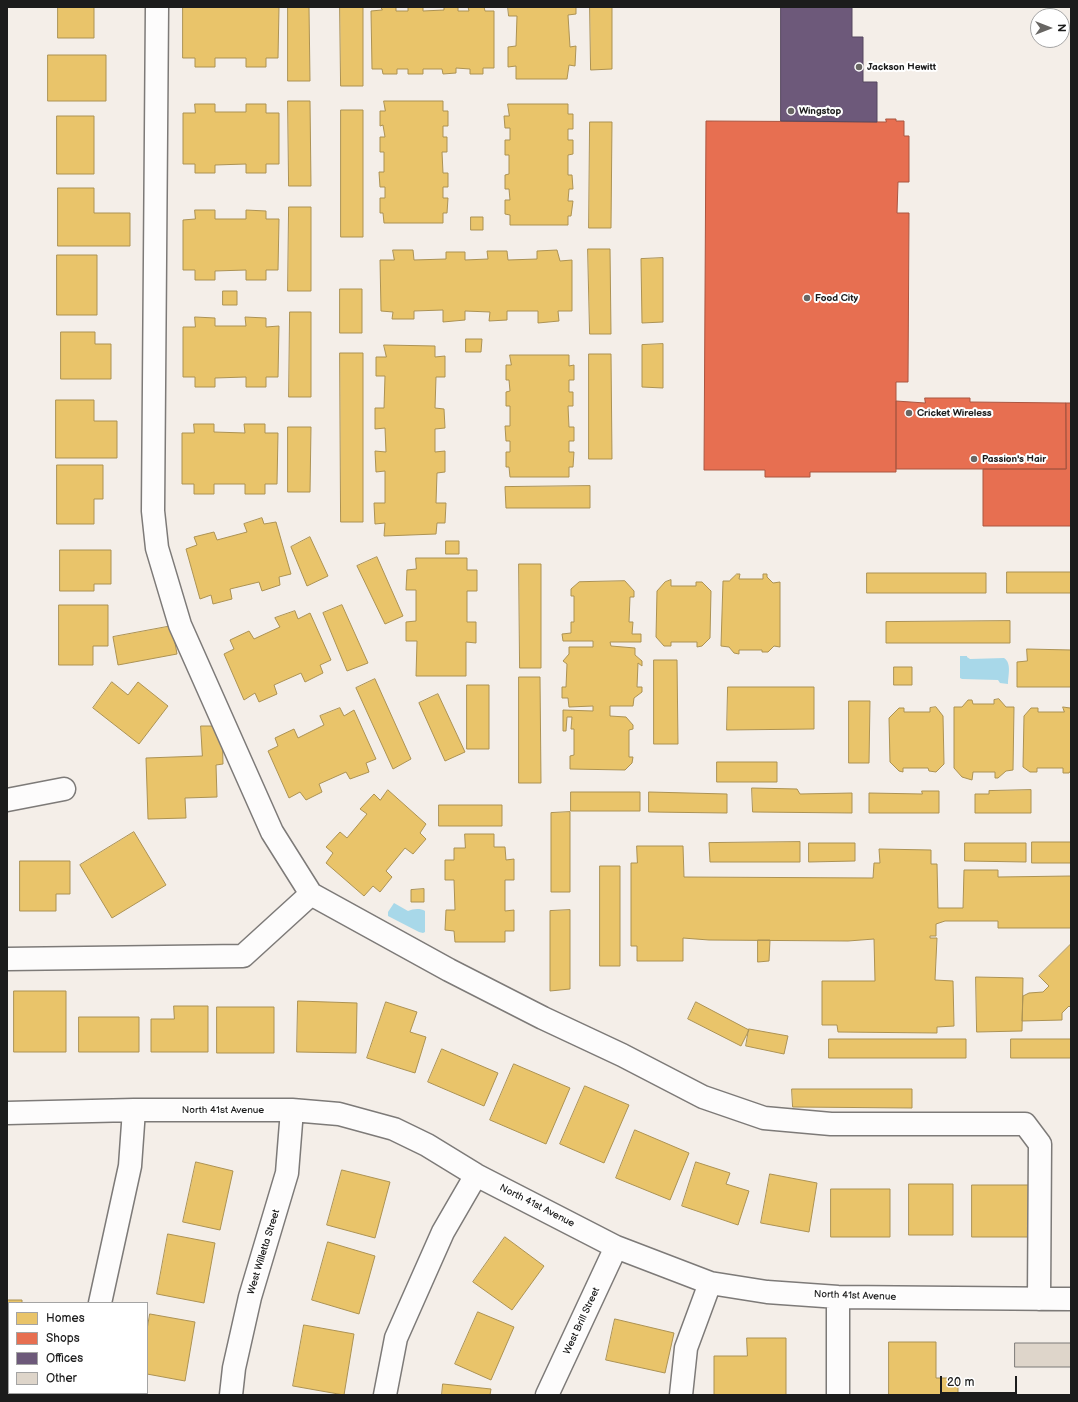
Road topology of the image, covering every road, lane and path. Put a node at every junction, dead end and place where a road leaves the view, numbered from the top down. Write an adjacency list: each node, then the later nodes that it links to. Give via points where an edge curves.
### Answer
1 (157, 7): 4 (street, via 153,511 157,548 183,632 272,832)
2 (64, 789): 3 (street)
3 (7, 800)
4 (311, 894): 5 (street, via 243,956); 13 (street, via 542,1018 703,1097 764,1118 831,1124 1025,1124 1040,1144)
5 (7, 958)
6 (134, 1110): 7 (street, North 41st Avenue); 8 (street, North 41st Avenue); 15 (street, via 130,1166)
7 (292, 1110): 9 (street, North 41st Avenue, via 339,1114 394,1129 427,1145); 16 (street, West Willetta Street, via 287,1173 250,1297 234,1368)
8 (7, 1113)
9 (476, 1175): 10 (street, North 41st Avenue); 17 (street, via 443,1232 396,1338)
10 (616, 1247): 11 (street, North 41st Avenue); 18 (street, West Brill Street)
11 (710, 1283): 12 (street, North 41st Avenue, via 767,1292); 19 (street, via 686,1348)
12 (838, 1297): 13 (street, North 41st Avenue); 20 (street)
13 (1039, 1299): 14 (street, North 41st Avenue)
14 (1071, 1299)
15 (100, 1302)
16 (231, 1395)
17 (385, 1395)
18 (547, 1395)
19 (681, 1395)
20 (838, 1395)

